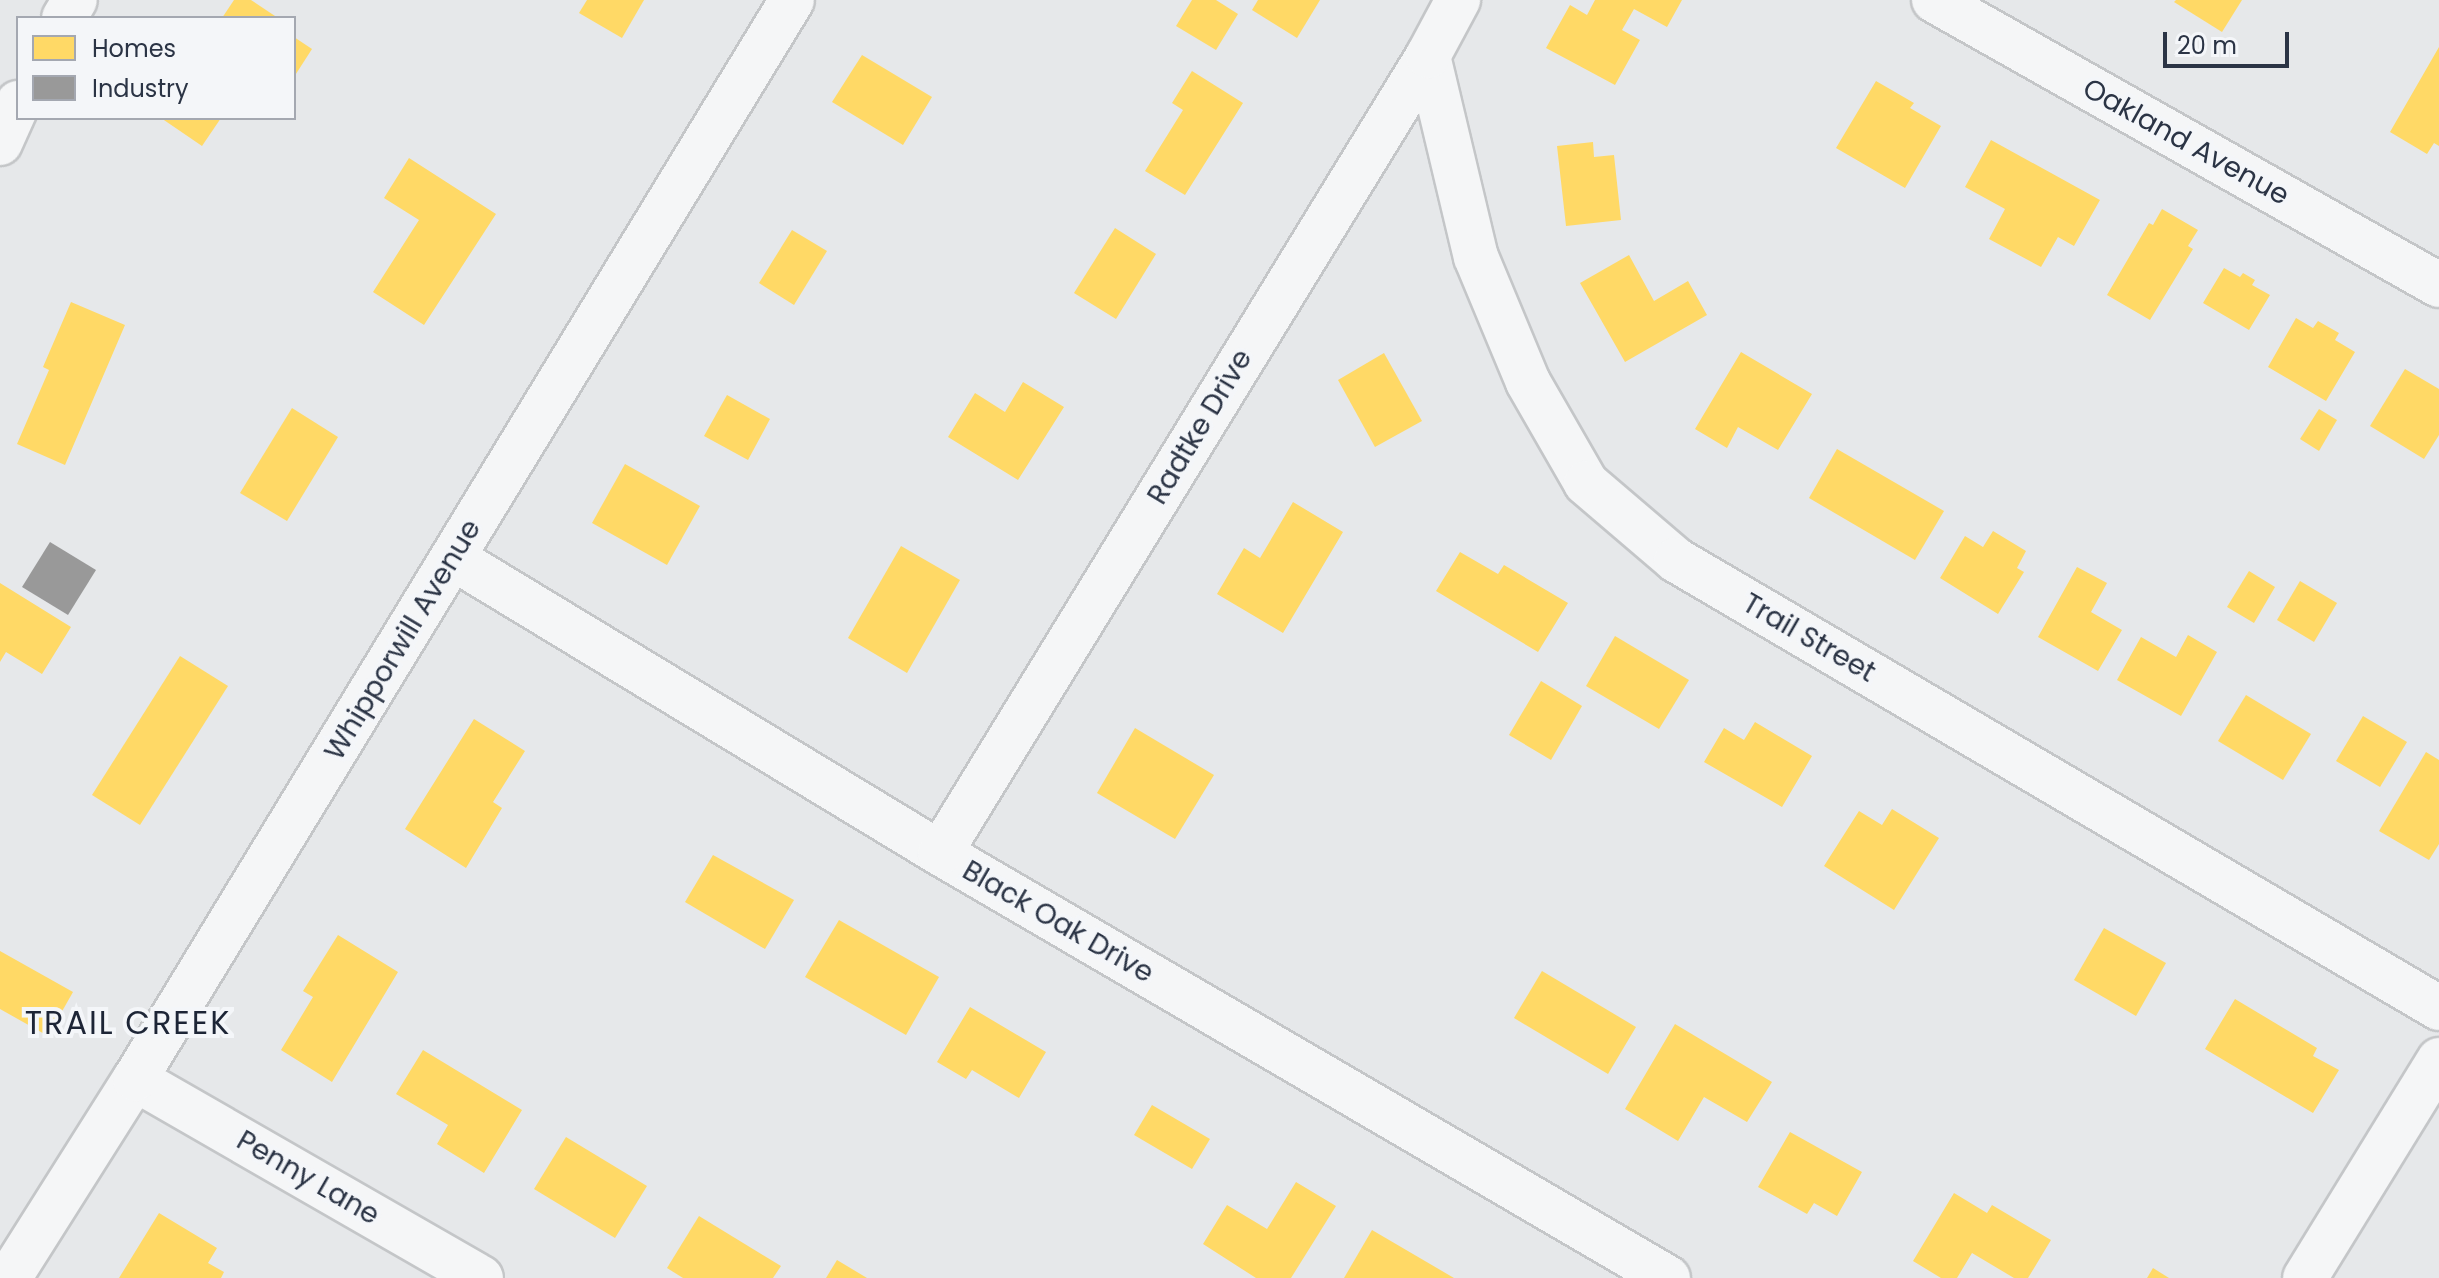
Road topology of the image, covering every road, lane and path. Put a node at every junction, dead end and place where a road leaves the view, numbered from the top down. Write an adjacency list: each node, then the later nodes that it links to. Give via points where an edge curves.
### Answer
1 (792, 0): 8 (street, Whipporwill Avenue)
2 (1458, 0): 4 (street, Radtke Drive)
3 (1934, 0): 7 (street, Oakland Avenue)
4 (1428, 56): 9 (street, Radtke Drive); 10 (street, Trail Street, via 1476,257 1528,382 1586,483 1676,560)
5 (16, 107): 6 (street)
6 (0, 143)
7 (2439, 285)
8 (453, 558): 9 (street, Black Oak Drive); 12 (street, Whipporwill Avenue)
9 (940, 853): 15 (street, Black Oak Drive)
10 (2439, 1008)
11 (2439, 1060): 16 (street)
12 (135, 1079): 13 (street, Whipporwill Avenue); 14 (street, Penny Lane)
13 (9, 1278)
14 (481, 1278)
15 (1668, 1278)
16 (2305, 1278)

